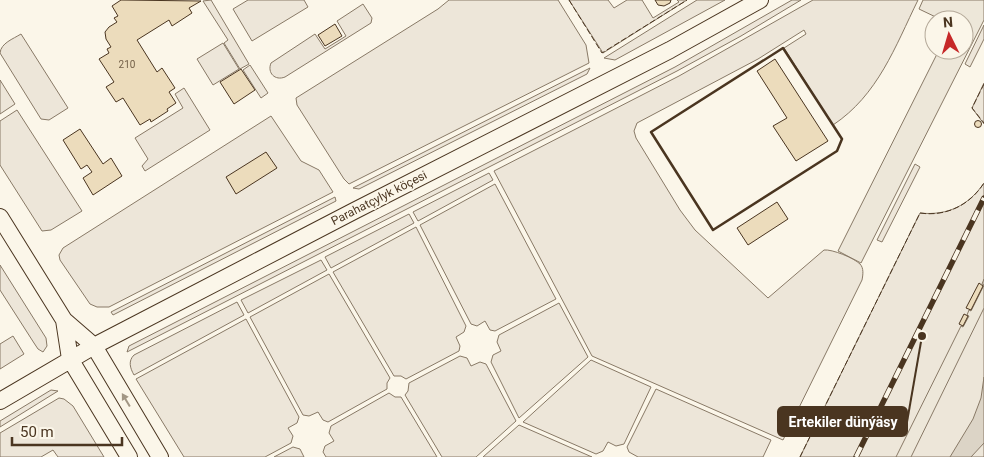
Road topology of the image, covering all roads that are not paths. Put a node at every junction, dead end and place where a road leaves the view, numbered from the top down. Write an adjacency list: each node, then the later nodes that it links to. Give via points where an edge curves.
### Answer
1 (760, 0): 4 (street, Parahatçylyk köçesi, via 670,50)
2 (0, 217): 3 (street)
3 (64, 320): 4 (street); 5 (street)
4 (94, 346): 5 (street, Parahatçylyk köçesi); 8 (street, one-way to 4)
5 (70, 359): 6 (street, Parahatçylyk köçesi); 7 (street)
6 (0, 401)
7 (129, 457)
8 (160, 457)

